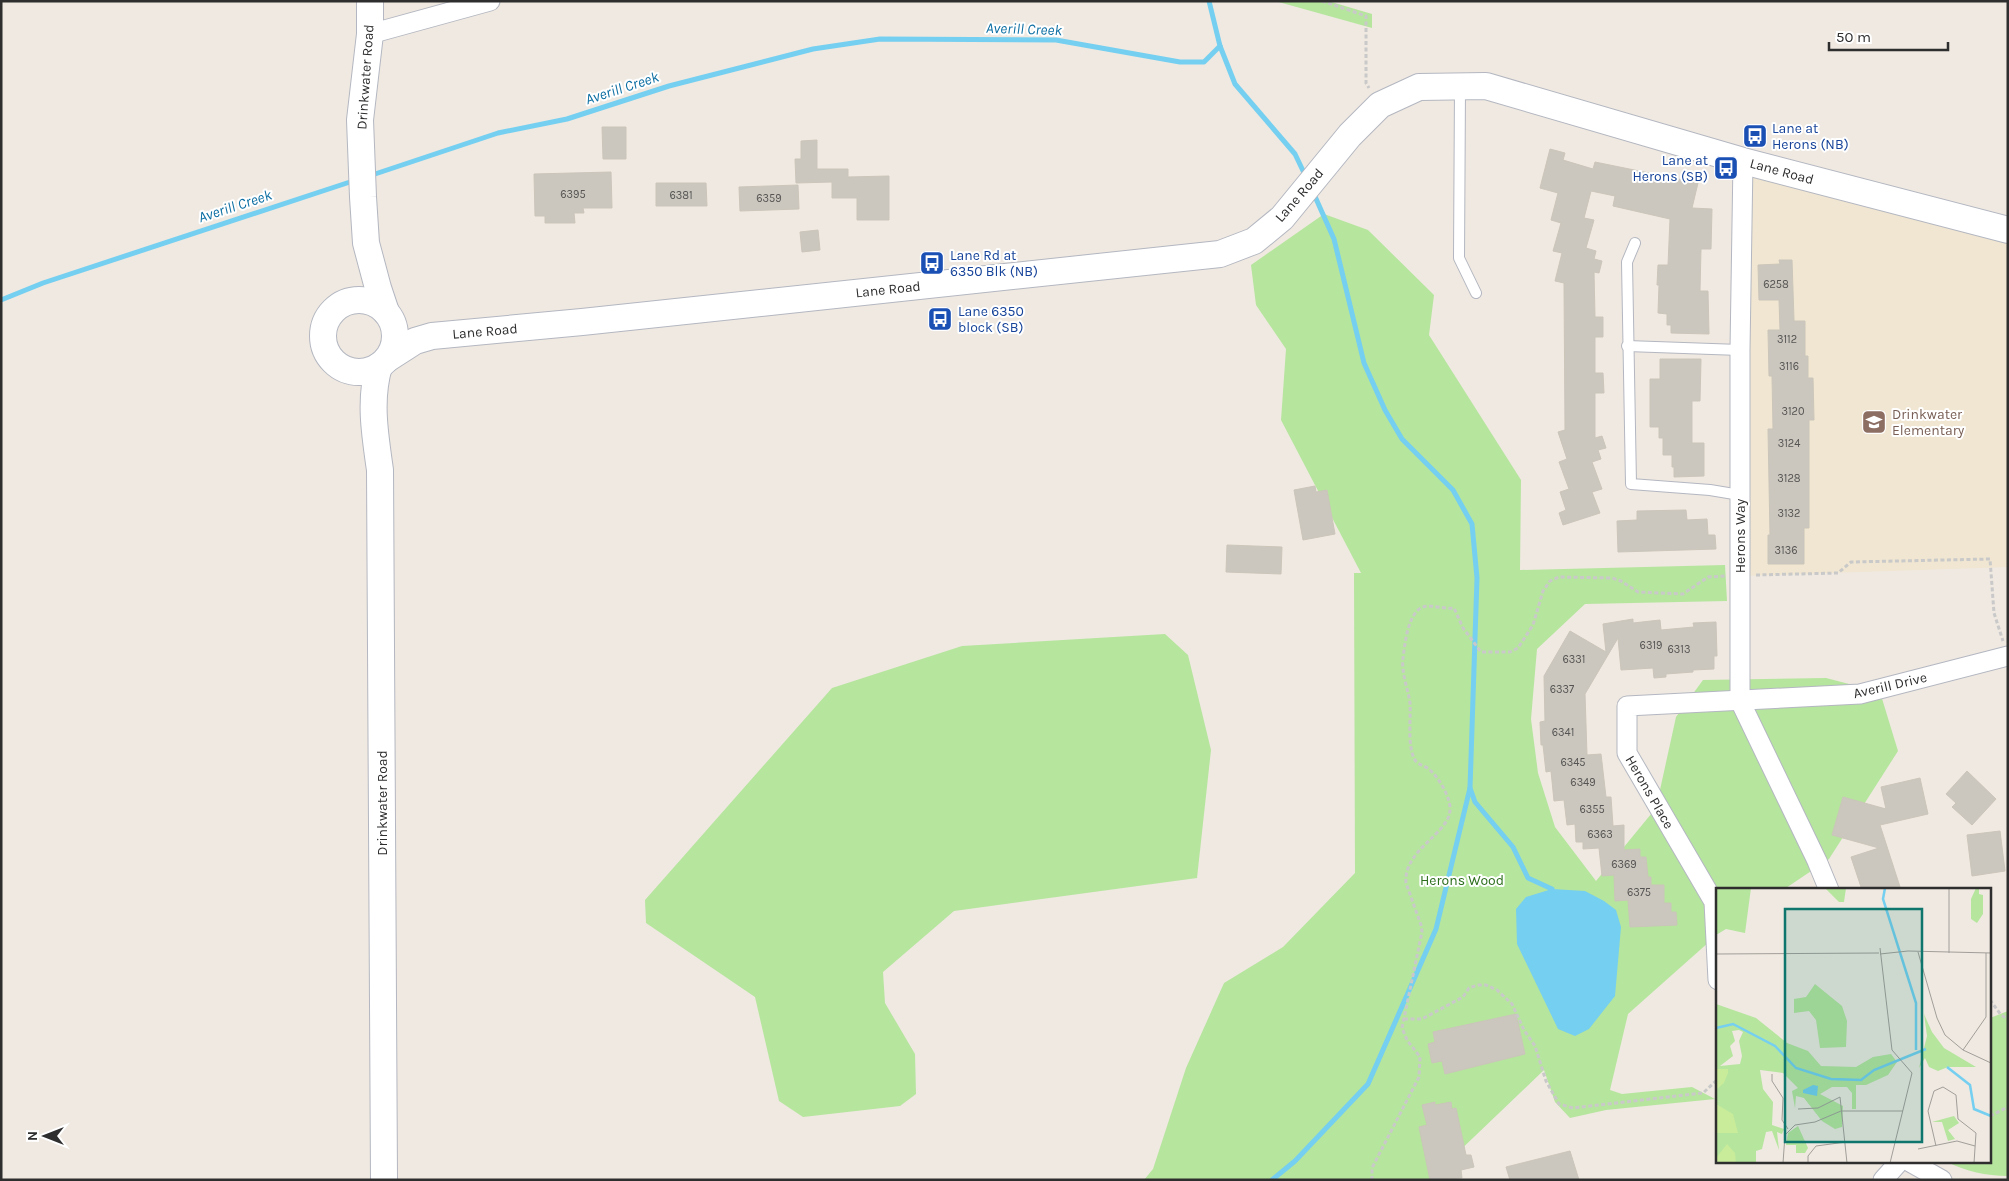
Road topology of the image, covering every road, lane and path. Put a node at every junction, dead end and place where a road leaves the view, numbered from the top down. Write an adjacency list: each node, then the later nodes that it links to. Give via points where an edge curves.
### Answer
1 (370, 1): 5 (street, Drinkwater Road)
2 (490, 1): 4 (street)
3 (1322, 1): 7 (path, via 1366,16 1366,83)
4 (448, 7): 5 (street)
5 (370, 34): 10 (street, Drinkwater Road, via 360,120)
6 (1460, 86): 7 (street, Lane Road, via 1418,87); 8 (street, Lane Road, via 1486,86); 12 (lane, via 1460,258)
7 (1380, 105): 15 (street, Lane Road, via 1350,135 1282,218 1254,241 1220,254)
8 (1743, 161): 9 (street, Lane Road); 17 (street, Herons Way)
9 (2008, 230)
10 (366, 243): 13 (street, Drinkwater Road, via 357,278); 14 (street, Drinkwater Road)
11 (1634, 243): 16 (lane, via 1627,262)
12 (1476, 293)
13 (340, 306): 14 (street, via 364,300 376,304); 19 (street, via 326,323 324,334 327,350)
14 (388, 315): 15 (street, Lane Road, via 405,327); 18 (street, via 395,339)
15 (432, 336): 18 (street, Lane Road, via 415,342)
16 (1627, 346): 17 (lane); 21 (lane, via 1631,484)
17 (1740, 350): 21 (street, Herons Way)
18 (383, 362): 19 (street, via 369,371 358,372); 20 (street, Drinkwater Road, via 376,378)
19 (336, 364): 20 (street, Drinkwater Road)
20 (374, 427): 36 (street, Drinkwater Road, via 380,470)
21 (1740, 495): 22 (street, Herons Way)
22 (1740, 576): 24 (path, via 1838,573 1851,562 1990,559 1994,613); 25 (street, Herons Way)
23 (1708, 577): 29 (path, via 1683,594 1638,592 1612,578 1559,578 1550,581 1543,591 1533,625 1518,648 1510,652 1481,652 1463,628 1454,608 1428,606 1418,610 1410,624 1402,660 1410,703 1411,751 1415,761 1430,769 1437,779 1449,800 1450,811 1447,821 1418,851 1406,876 1422,932)
24 (2008, 656): 25 (street, Averill Drive, via 1860,694)
25 (1740, 701): 26 (street, Herons Way); 27 (street, Herons Place, via 1627,706 1627,753 1714,902)
26 (1828, 888)
27 (1716, 941)
28 (1992, 1003): 30 (path, via 2000,1015)
29 (1404, 1019): 31 (path, via 1422,1019 1478,985 1497,990 1512,1004 1535,1046 1546,1081 1559,1104 1573,1108 1703,1093); 37 (path, via 1402,1028 1407,1040 1420,1057 1418,1077 1372,1168)
30 (2008, 1019)
31 (1716, 1081)
32 (2008, 1107): 33 (path)
33 (1992, 1115)
34 (1897, 1164): 38 (street)
35 (1914, 1164): 39 (street)
36 (384, 1180)
37 (1372, 1180)
38 (1883, 1180)
39 (1942, 1180)

